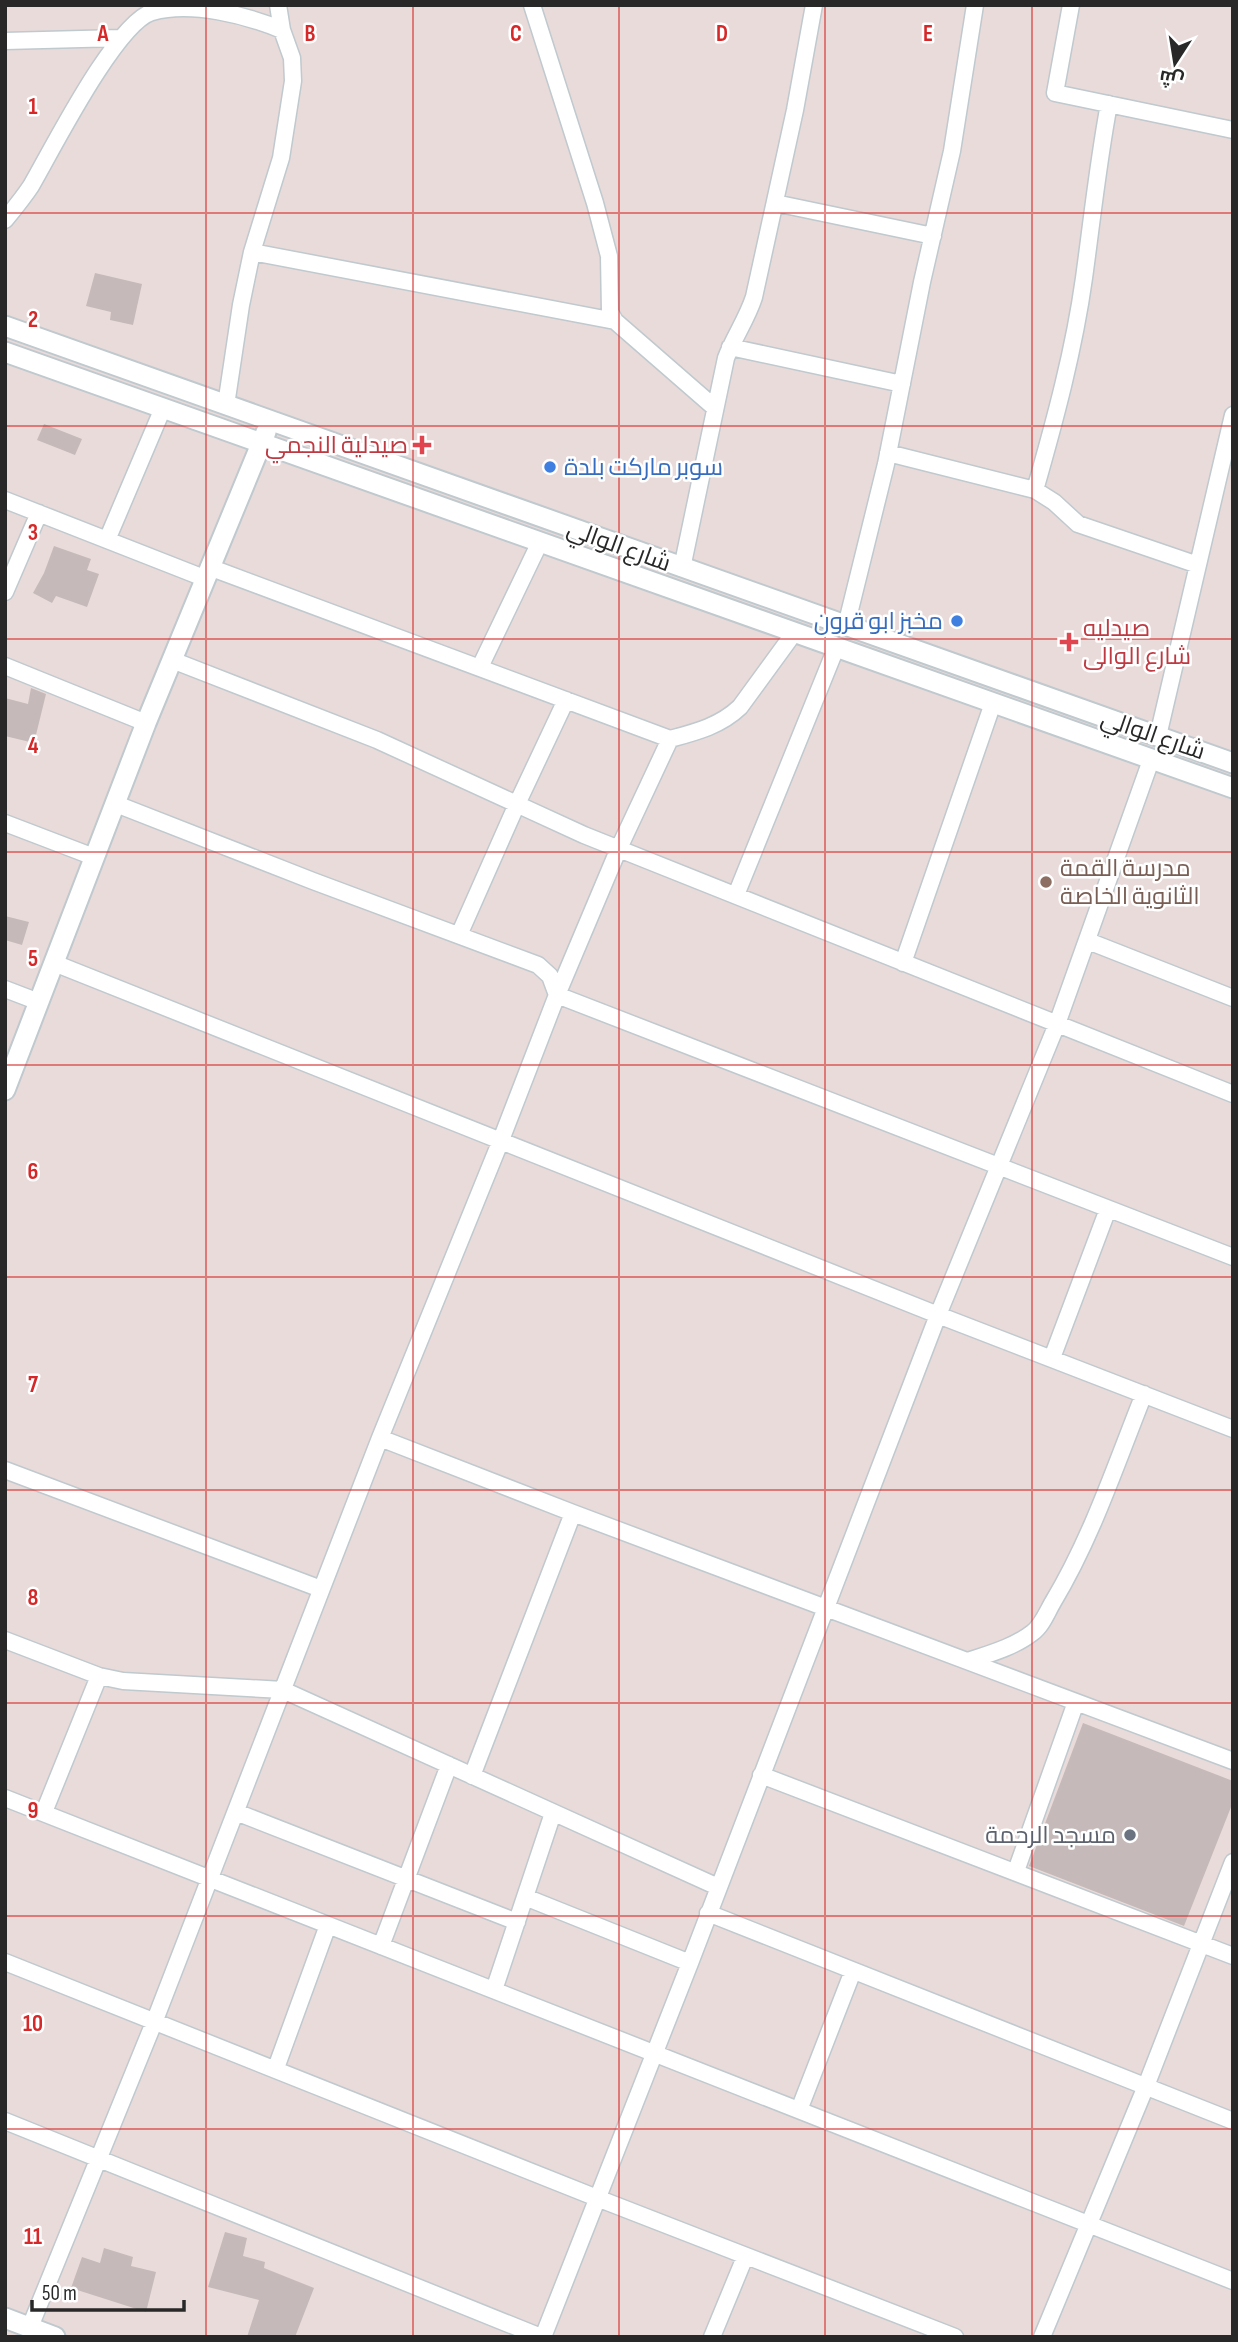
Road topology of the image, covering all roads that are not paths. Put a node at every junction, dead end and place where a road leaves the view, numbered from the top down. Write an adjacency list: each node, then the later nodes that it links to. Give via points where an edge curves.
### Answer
1 (278, 5): 6 (street)
2 (532, 5): 15 (street, via 609,256 610,312)
3 (814, 5): 11 (street)
4 (975, 5): 13 (street)
5 (1071, 5): 9 (street, via 1055,93)
6 (282, 30): 7 (street, via 227,11 174,9 149,13); 14 (street, via 292,58 293,81 281,158)
7 (120, 38): 8 (street); 12 (street, via 29,189)
8 (5, 41)
9 (1109, 104): 10 (street); 27 (street, via 1062,395)
10 (1233, 130)
11 (775, 203): 13 (street); 17 (street, via 754,297)
12 (5, 220)
13 (933, 236): 19 (street)
14 (252, 252): 15 (street); 20 (street)
15 (615, 321): 22 (street)
16 (5, 326): 20 (street, شارع الوالي)
17 (730, 347): 19 (street); 22 (street)
18 (5, 352): 21 (street, شارع الوالي)
19 (902, 384): 26 (street)
20 (226, 405): 24 (street, شارع الوالي)
21 (163, 408): 25 (street, شارع الوالي); 30 (street)
22 (715, 408): 33 (street)
23 (1233, 415): 32 (street)
24 (270, 421): 25 (street); 33 (street, شارع الوالي)
25 (262, 442): 31 (street, شارع الوالي); 34 (street)
26 (888, 453): 27 (street); 36 (street)
27 (1035, 490): 32 (street, via 1078,524)
28 (5, 500): 29 (street)
29 (39, 513): 30 (street); 35 (street)
30 (107, 540): 34 (street)
31 (541, 542): 37 (street, شارع الوالي); 41 (street)
32 (1198, 565): 45 (street)
33 (682, 568): 36 (street, شارع الوالي)
34 (207, 572): 39 (street); 41 (street)
35 (5, 592)
36 (846, 626): 45 (street, شارع الوالي)
37 (794, 633): 38 (street, شارع الوالي); 46 (street, via 729,717)
38 (836, 648): 43 (street, شارع الوالي); 55 (street)
39 (172, 660): 44 (street); 51 (street, via 377,740)
40 (5, 666): 44 (street)
41 (480, 667): 42 (street)
42 (566, 700): 46 (street); 51 (street)
43 (993, 703): 47 (street, شارع الوالي); 59 (street)
44 (146, 723): 50 (street)
45 (1158, 736): 48 (street, شارع الوالي)
46 (670, 739): 53 (street)
47 (1151, 760): 49 (street, شارع الوالي); 57 (street)
48 (1233, 763)
49 (1233, 788)
50 (116, 804): 54 (street); 56 (street)
51 (517, 804): 53 (street); 56 (street)
52 (5, 823): 54 (street)
53 (619, 848): 55 (street); 61 (street)
54 (94, 857): 58 (street)
55 (736, 895): 59 (street)
56 (459, 935): 61 (street, via 538,965 550,976)
57 (1088, 941): 62 (street); 64 (street)
58 (54, 963): 63 (street); 67 (street)
59 (903, 963): 64 (street)
60 (5, 989): 63 (street)
61 (557, 996): 67 (street); 68 (street)
62 (1233, 998)
63 (39, 1002): 65 (street)
64 (1057, 1024): 66 (street); 68 (street)
65 (5, 1090)
66 (1233, 1094)
67 (501, 1140): 71 (street); 75 (street)
68 (1000, 1167): 69 (street); 71 (street)
69 (1108, 1209): 70 (street); 72 (street)
70 (1233, 1257)
71 (938, 1315): 72 (street); 79 (street)
72 (1052, 1358): 73 (street)
73 (1144, 1394): 74 (street); 81 (street, via 1070,1574 1041,1623 1033,1633)
74 (1233, 1429)
75 (380, 1437): 77 (street); 78 (street)
76 (5, 1470): 78 (street)
77 (573, 1513): 79 (street); 88 (street)
78 (321, 1590): 83 (street)
79 (827, 1607): 81 (street); 87 (street)
80 (5, 1640): 82 (street)
81 (968, 1661): 84 (street)
82 (99, 1676): 83 (street, via 143,1683); 90 (street)
83 (283, 1690): 86 (street); 91 (street)
84 (1076, 1702): 85 (street); 94 (street)
85 (1233, 1762)
86 (449, 1765): 88 (street); 95 (street)
87 (761, 1775): 94 (street); 97 (street)
88 (472, 1776): 92 (street)
89 (5, 1798): 90 (street)
90 (44, 1812): 96 (street)
91 (236, 1812): 95 (street); 96 (street)
92 (553, 1813): 97 (street); 98 (street)
93 (1233, 1862): 102 (street)
94 (1016, 1871): 102 (street)
95 (406, 1879): 100 (street); 103 (street)
96 (209, 1880): 101 (street); 109 (street)
97 (718, 1887): 99 (street)
98 (525, 1897): 100 (street); 106 (street)
99 (708, 1913): 106 (street); 107 (street)
100 (517, 1922): 108 (street)
101 (328, 1926): 103 (street); 111 (street)
102 (1201, 1944): 104 (street); 112 (street)
103 (381, 1946): 108 (street)
104 (1233, 1956)
105 (5, 1962): 109 (street)
106 (690, 1962): 110 (street)
107 (853, 1970): 112 (street); 113 (street)
108 (494, 1990): 110 (street)
109 (155, 2020): 111 (street); 116 (street)
110 (653, 2053): 113 (street); 117 (street)
111 (276, 2068): 117 (street)
112 (1146, 2086): 115 (street); 118 (street)
113 (799, 2109): 118 (street)
114 (5, 2121): 116 (street)
115 (1233, 2121)
116 (99, 2158): 122 (street); 124 (street)
117 (597, 2198): 119 (street); 124 (street)
118 (1088, 2226): 120 (street); 127 (street)
119 (746, 2257): 125 (street); 126 (street)
120 (1233, 2281)
121 (5, 2318): 122 (street)
122 (30, 2328): 123 (street)
123 (55, 2337)
124 (542, 2337)
125 (712, 2337)
126 (955, 2337)
127 (1042, 2337)

